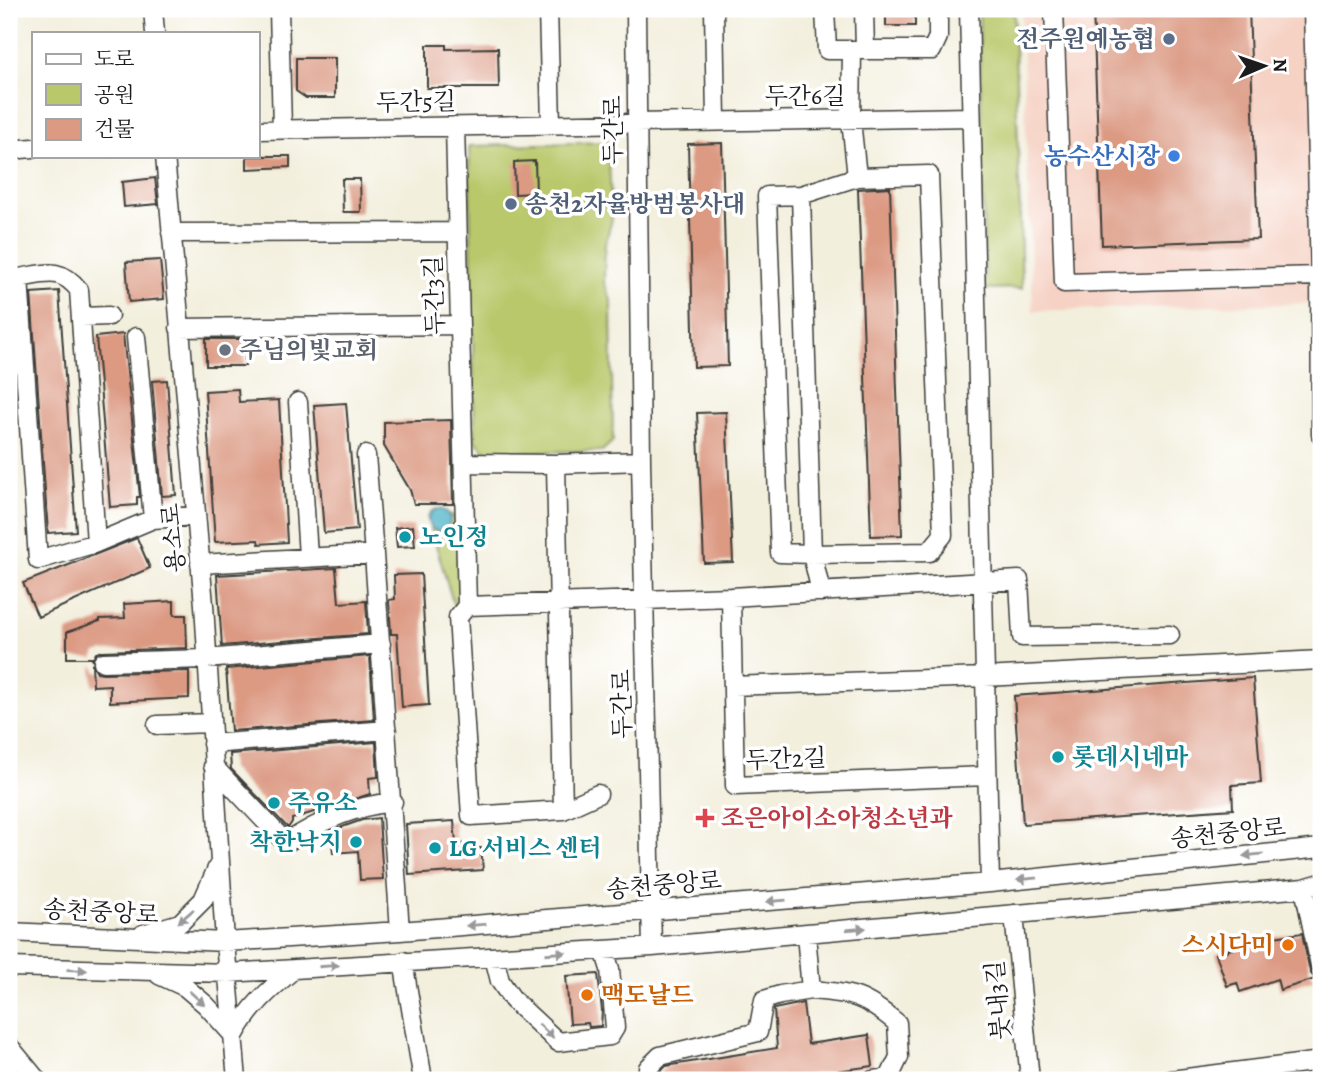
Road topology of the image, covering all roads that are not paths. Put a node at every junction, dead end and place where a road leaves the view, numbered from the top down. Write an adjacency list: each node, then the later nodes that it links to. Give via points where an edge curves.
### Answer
1 (153, 9): 12 (street)
2 (279, 9): 21 (street)
3 (548, 9): 19 (street)
4 (636, 9): 18 (street, 두간로)
5 (714, 9): 16 (street)
6 (825, 9): 13 (street, via 827,50)
7 (864, 9): 13 (street)
8 (938, 9): 13 (street, via 939,37 932,50)
9 (968, 9): 15 (street)
10 (1054, 9): 30 (street, via 1064,283)
11 (1313, 9): 14 (street)
12 (155, 32)
13 (859, 50): 17 (street)
14 (1319, 90): 30 (street)
15 (971, 117): 17 (street, 두간6길); 49 (street)
16 (716, 120): 17 (street, 두간6길); 18 (street, 두간6길)
17 (850, 120): 26 (street)
18 (639, 122): 19 (street, 두간5길); 39 (street, 두간로)
19 (551, 124): 20 (street, 두간5길)
20 (455, 126): 21 (street, 두간5길); 28 (street, 두간3길)
21 (282, 129): 22 (street, 두간5길)
22 (259, 130)
23 (32, 148): 24 (street)
24 (9, 150)
25 (165, 158): 29 (street, 용소로)
26 (857, 177): 27 (street); 46 (street, via 929,175 943,535 929,552)
27 (801, 195): 46 (street); 46 (street, via 767,196 780,553)
28 (457, 232): 29 (street); 33 (street, 두간3길)
29 (171, 233): 34 (street, 용소로)
30 (1320, 276): 37 (street)
31 (109, 316): 32 (street)
32 (80, 317): 44 (street); 44 (street, via 79,290 70,278 57,272 19,278 38,560)
33 (459, 325): 34 (street); 40 (street, 두간3길)
34 (179, 328): 42 (street, 용소로)
35 (136, 337): 43 (street)
36 (298, 402): 47 (street)
37 (1321, 435)
38 (366, 455): 45 (street)
39 (641, 461): 41 (street); 52 (street, 두간로)
40 (465, 463): 41 (street); 54 (street, 두간3길)
41 (556, 464): 53 (street)
42 (195, 516): 43 (street); 48 (street, 용소로)
43 (153, 519): 44 (street)
44 (96, 543)
45 (374, 554): 47 (street); 56 (street)
46 (812, 554): 50 (street)
47 (308, 556): 48 (street)
48 (200, 564): 57 (street, 용소로)
49 (984, 584): 50 (street); 55 (street, via 1019,580 1022,637); 60 (street)
50 (821, 592): 51 (street)
51 (731, 597): 52 (street); 61 (street, 두간2길)
52 (644, 600): 53 (street); 75 (street, 두간로)
53 (558, 604): 54 (street); 70 (street)
54 (467, 607): 70 (street, 두간3길, via 458,617 471,816)
55 (1170, 635)
56 (382, 645): 57 (street); 64 (street)
57 (206, 659): 59 (street); 62 (street, 용소로)
58 (1321, 660): 60 (street)
59 (103, 662)
60 (984, 677): 61 (street); 67 (street)
61 (733, 686): 67 (street, 두간2길, via 735,786)
62 (210, 723): 63 (street); 65 (street, 용소로)
63 (157, 725)
64 (387, 730): 65 (street); 69 (street)
65 (212, 744): 66 (street, 용소로)
66 (213, 766): 69 (street, via 286,843 334,817); 72 (street, 용소로)
67 (986, 776): 73 (street)
68 (598, 794): 70 (street)
69 (393, 802): 77 (street, via 391,897)
70 (563, 810)
71 (1321, 848): 73 (street, 송천중앙로, one-way to 73)
72 (219, 863): 80 (street, one-way to 80, via 203,900 180,923); 81 (street, 용소로)
73 (990, 883): 75 (street, 송천중앙로, one-way to 75)
74 (1313, 885): 76 (street); 88 (street)
75 (650, 911): 77 (street, 송천중앙로, one-way to 77); 82 (street, 두간로)
76 (1014, 914): 79 (street, one-way to 76); 101 (street, 붓내3길)
77 (401, 931): 81 (street, 송천중앙로)
78 (9, 932): 80 (street, 송천중앙로)
79 (806, 934): 82 (street); 91 (street)
80 (127, 938): 81 (street, 송천중앙로)
81 (225, 942): 90 (street, 용소로)
82 (652, 947): 83 (street)
83 (604, 950): 84 (street, one-way to 83); 84 (street, one-way to 83, via 500,981 513,1000 558,1042 567,1042 610,1036 615,1028)
84 (494, 957): 85 (street)
85 (403, 961): 87 (street, one-way to 85); 98 (street)
86 (9, 967): 89 (street, one-way to 89)
87 (294, 969): 90 (street); 92 (street, via 262,996)
88 (1321, 970)
89 (152, 972): 90 (street); 92 (street, one-way to 92, via 185,987)
90 (229, 973): 92 (street, 용소로)
91 (811, 990): 99 (street, via 764,1000 758,1032 660,1056 648,1068); 100 (street, via 852,994 897,1023 899,1057 889,1078)
92 (234, 1036): 97 (street, 용소로)
93 (9, 1046): 96 (street)
94 (1321, 1061): 95 (street)
95 (1200, 1078): 102 (street)
96 (37, 1080)
97 (237, 1080)
98 (422, 1080)
99 (649, 1080)
100 (873, 1080)
101 (1030, 1080)
102 (1171, 1080)

